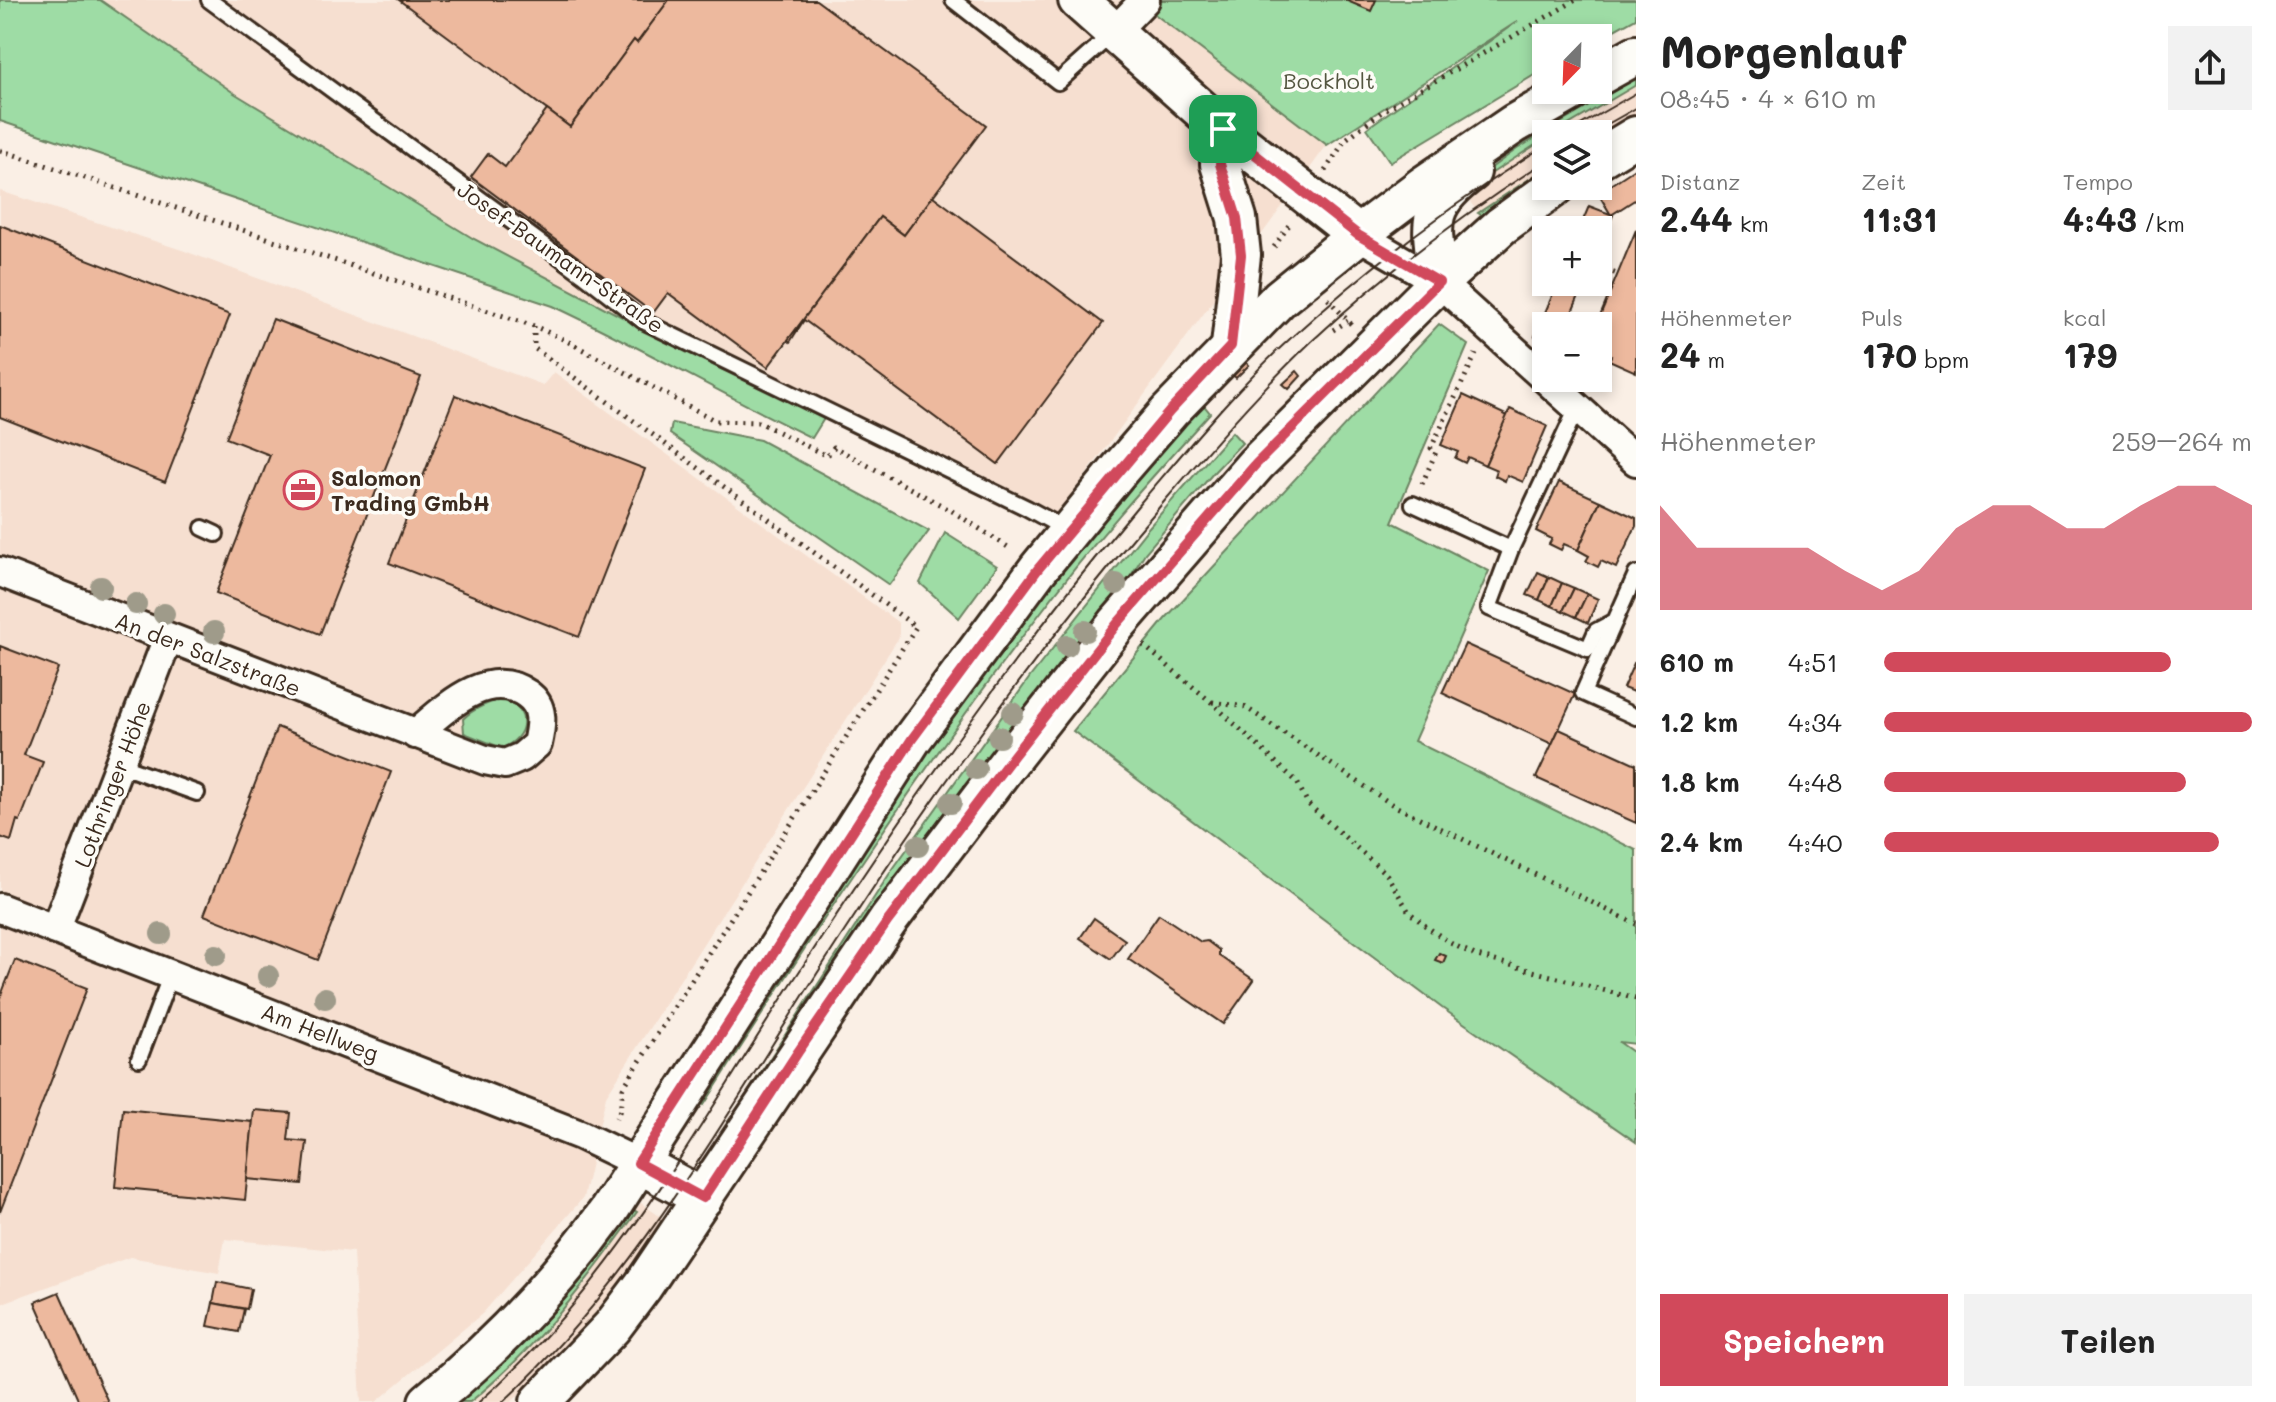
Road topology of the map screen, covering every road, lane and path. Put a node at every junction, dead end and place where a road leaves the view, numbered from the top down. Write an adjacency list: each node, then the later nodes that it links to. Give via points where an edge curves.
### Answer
1 (209, 0): 31 (lane, Josef-Baumann-Straße, via 643,321)
2 (953, 0): 6 (lane, via 1058,82)
3 (1078, 0): 6 (main road)
4 (1145, 0): 6 (street)
5 (1576, 0): 15 (path, via 1346,139)
6 (1115, 31): 11 (main road)
7 (1636, 55): 8 (main road)
8 (1612, 68)
9 (1550, 104): 17 (main road)
10 (1558, 104): 22 (main road, via 1545,121 1442,198 1434,221)
11 (1223, 129): 15 (main road); 27 (main road, via 1220,164 1237,218 1241,255)
12 (1636, 136): 14 (main road)
13 (0, 150): 24 (path)
14 (1612, 151)
15 (1308, 197): 17 (main road); 18 (path)
16 (1537, 200): 22 (main road)
17 (1358, 235): 21 (main road); 22 (street)
18 (1274, 247)
19 (1612, 272): 20 (path)
20 (1617, 274)
21 (1308, 276): 26 (path); 27 (main road)
22 (1439, 282): 23 (street); 26 (main road)
23 (1472, 311): 28 (street); 30 (path, via 1481,343 1431,448 1436,452)
24 (534, 326): 33 (path, via 716,421 758,422 827,456 834,447 952,511); 50 (path, via 534,348 916,627 623,1088)
25 (1333, 330): 26 (path)
26 (1361, 334): 37 (main road)
27 (1231, 346): 31 (main road)
28 (1578, 406): 29 (street); 32 (lane)
29 (1636, 461)
30 (1413, 504): 32 (lane)
31 (1069, 532): 33 (main road)
32 (1511, 549): 36 (lane, via 1489,608 1588,649 1596,631)
33 (1038, 569): 51 (main road, via 912,739)
34 (0, 572): 38 (street, An der Salzstraße)
35 (1636, 574): 36 (lane)
36 (1615, 621): 40 (lane, via 1583,693)
37 (1117, 624): 39 (path); 52 (main road, via 888,921)
38 (168, 638): 41 (street, An der Salzstraße); 42 (street, Lothringer Höhe)
39 (1211, 702): 45 (path, via 1245,707 1393,805); 48 (path, via 1297,782 1308,804 1387,875 1409,912 1427,927 1477,956)
40 (1636, 717)
41 (415, 734)
42 (119, 765): 43 (lane); 46 (street, Lothringer Höhe)
43 (197, 793)
44 (0, 908): 46 (street, Am Hellweg)
45 (1636, 924)
46 (55, 930): 47 (street, Am Hellweg)
47 (171, 974): 49 (lane); 51 (street, Am Hellweg, via 580,1135)
48 (1636, 999)
49 (139, 1059)
50 (616, 1118)
51 (638, 1163): 52 (main road); 53 (main road, via 572,1262 491,1348)
52 (703, 1198): 54 (main road, via 612,1327)
53 (428, 1402)
54 (540, 1402)

